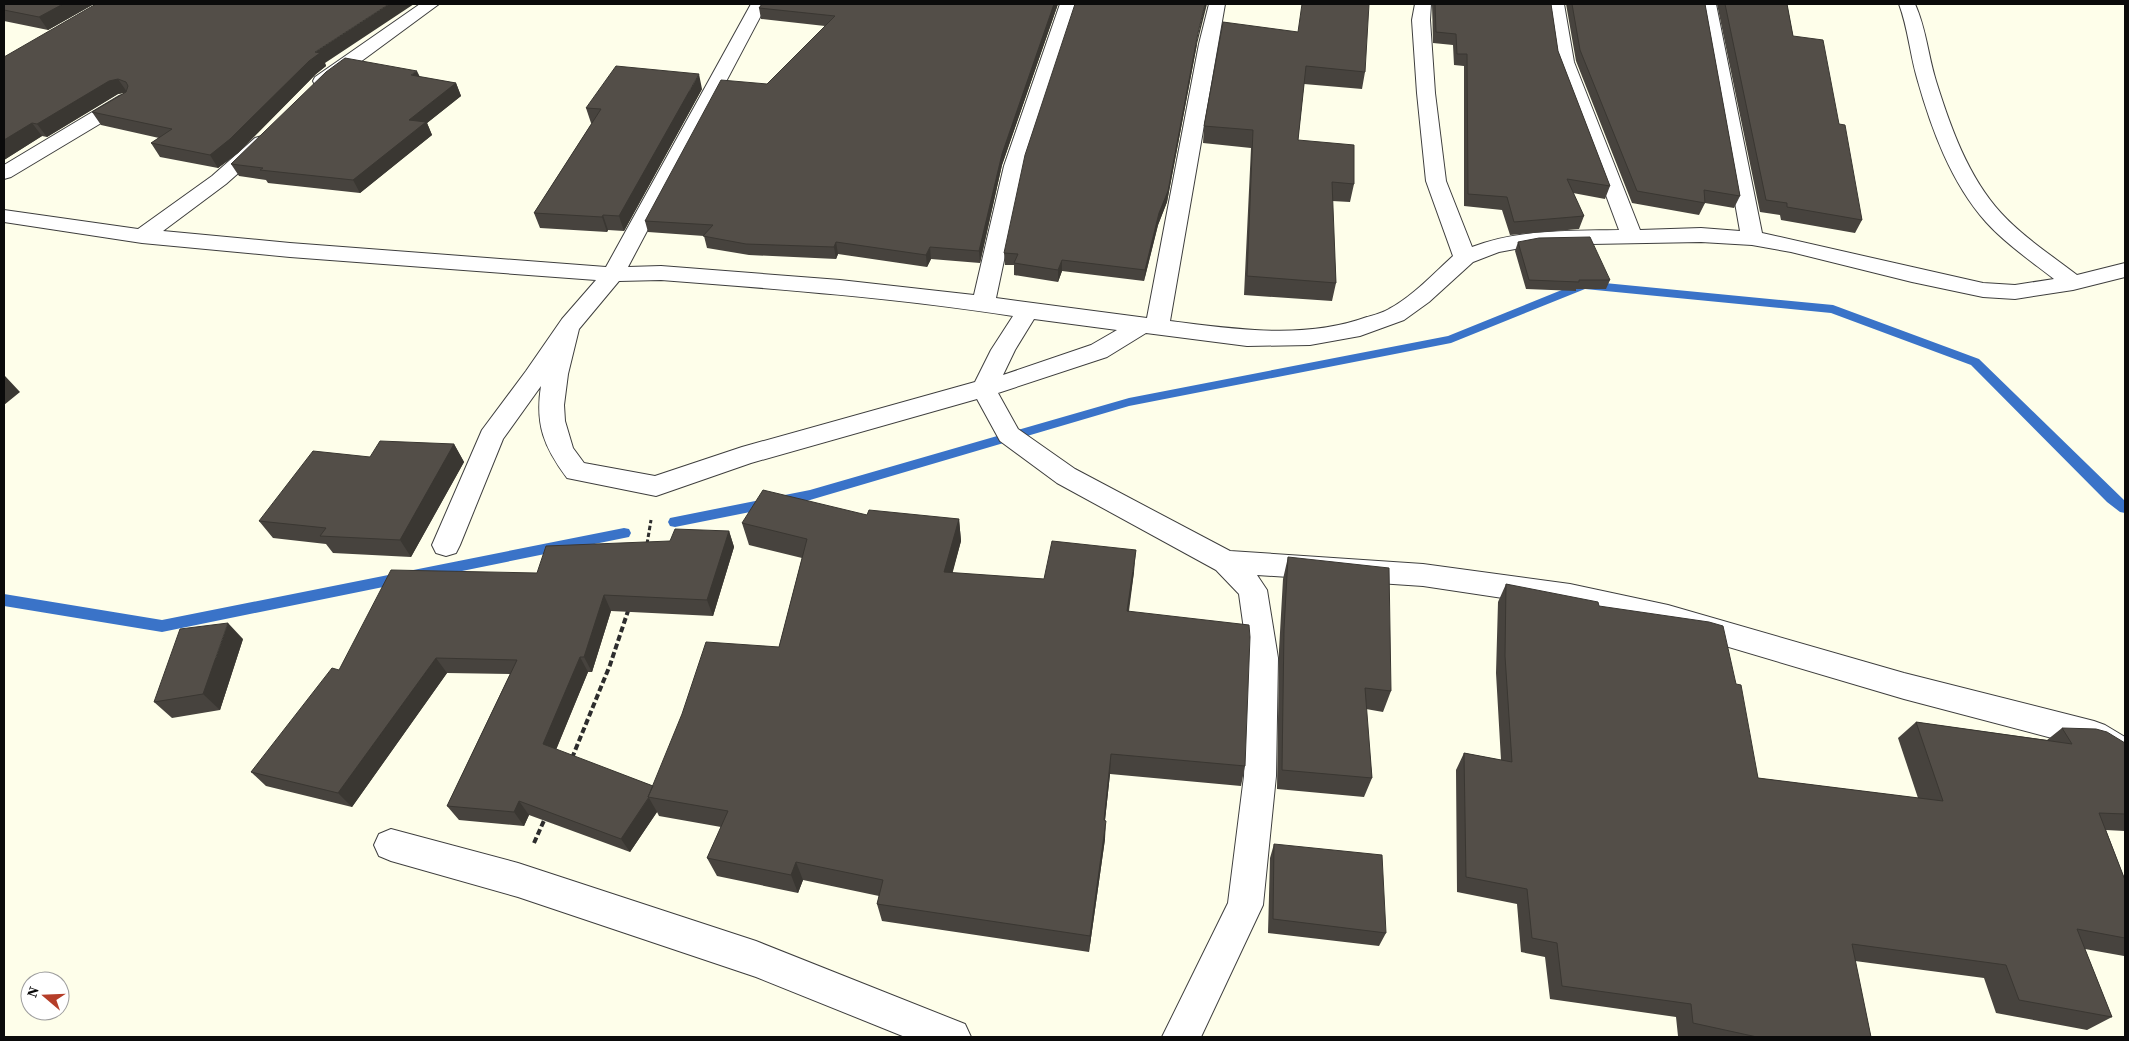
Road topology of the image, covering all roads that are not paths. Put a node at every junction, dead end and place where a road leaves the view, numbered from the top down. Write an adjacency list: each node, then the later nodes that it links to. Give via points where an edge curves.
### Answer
1 (431, 4): 9 (street, via 324,80)
2 (760, 4): 20 (street)
3 (1068, 4): 22 (street, via 1014,166)
4 (1217, 4): 24 (street)
5 (1423, 4): 18 (street, via 1421,20 1426,93 1436,181)
6 (1556, 4): 16 (street, via 1564,62)
7 (1708, 4): 17 (street)
8 (1907, 4): 21 (street, via 1928,85 1954,152 1976,195 2004,228)
9 (308, 96)
10 (126, 100): 12 (street)
11 (276, 128): 15 (street, via 246,158 199,196)
12 (4, 173)
13 (14, 218): 14 (street); 15 (street)
14 (4, 236)
15 (142, 236): 20 (street)
16 (1632, 236): 17 (street); 18 (street, via 1536,238 1494,246)
17 (1752, 238): 21 (street, via 1983,290 2015,292)
18 (1465, 257): 24 (street, via 1396,315 1352,331 1310,337 1247,338)
19 (2125, 270): 21 (street)
20 (613, 274): 22 (street, via 661,273 811,285); 25 (street)
21 (2073, 283)
22 (983, 305): 23 (street)
23 (1027, 311): 24 (street); 26 (street)
24 (1150, 326): 26 (street, via 1100,351)
25 (567, 329): 26 (street, via 555,376 552,417 560,449 576,471 656,486 742,456); 27 (street, via 491,436)
26 (984, 389): 28 (street, via 1021,444 1066,476)
27 (446, 545)
28 (1226, 562): 29 (street, via 1423,576 1579,598 1668,617 1904,686 2094,735); 32 (street, via 1253,590 1263,658 1260,776 1245,906)
29 (2125, 754)
30 (391, 845): 31 (street, via 518,880 756,959)
31 (952, 1037)
32 (1181, 1037)

